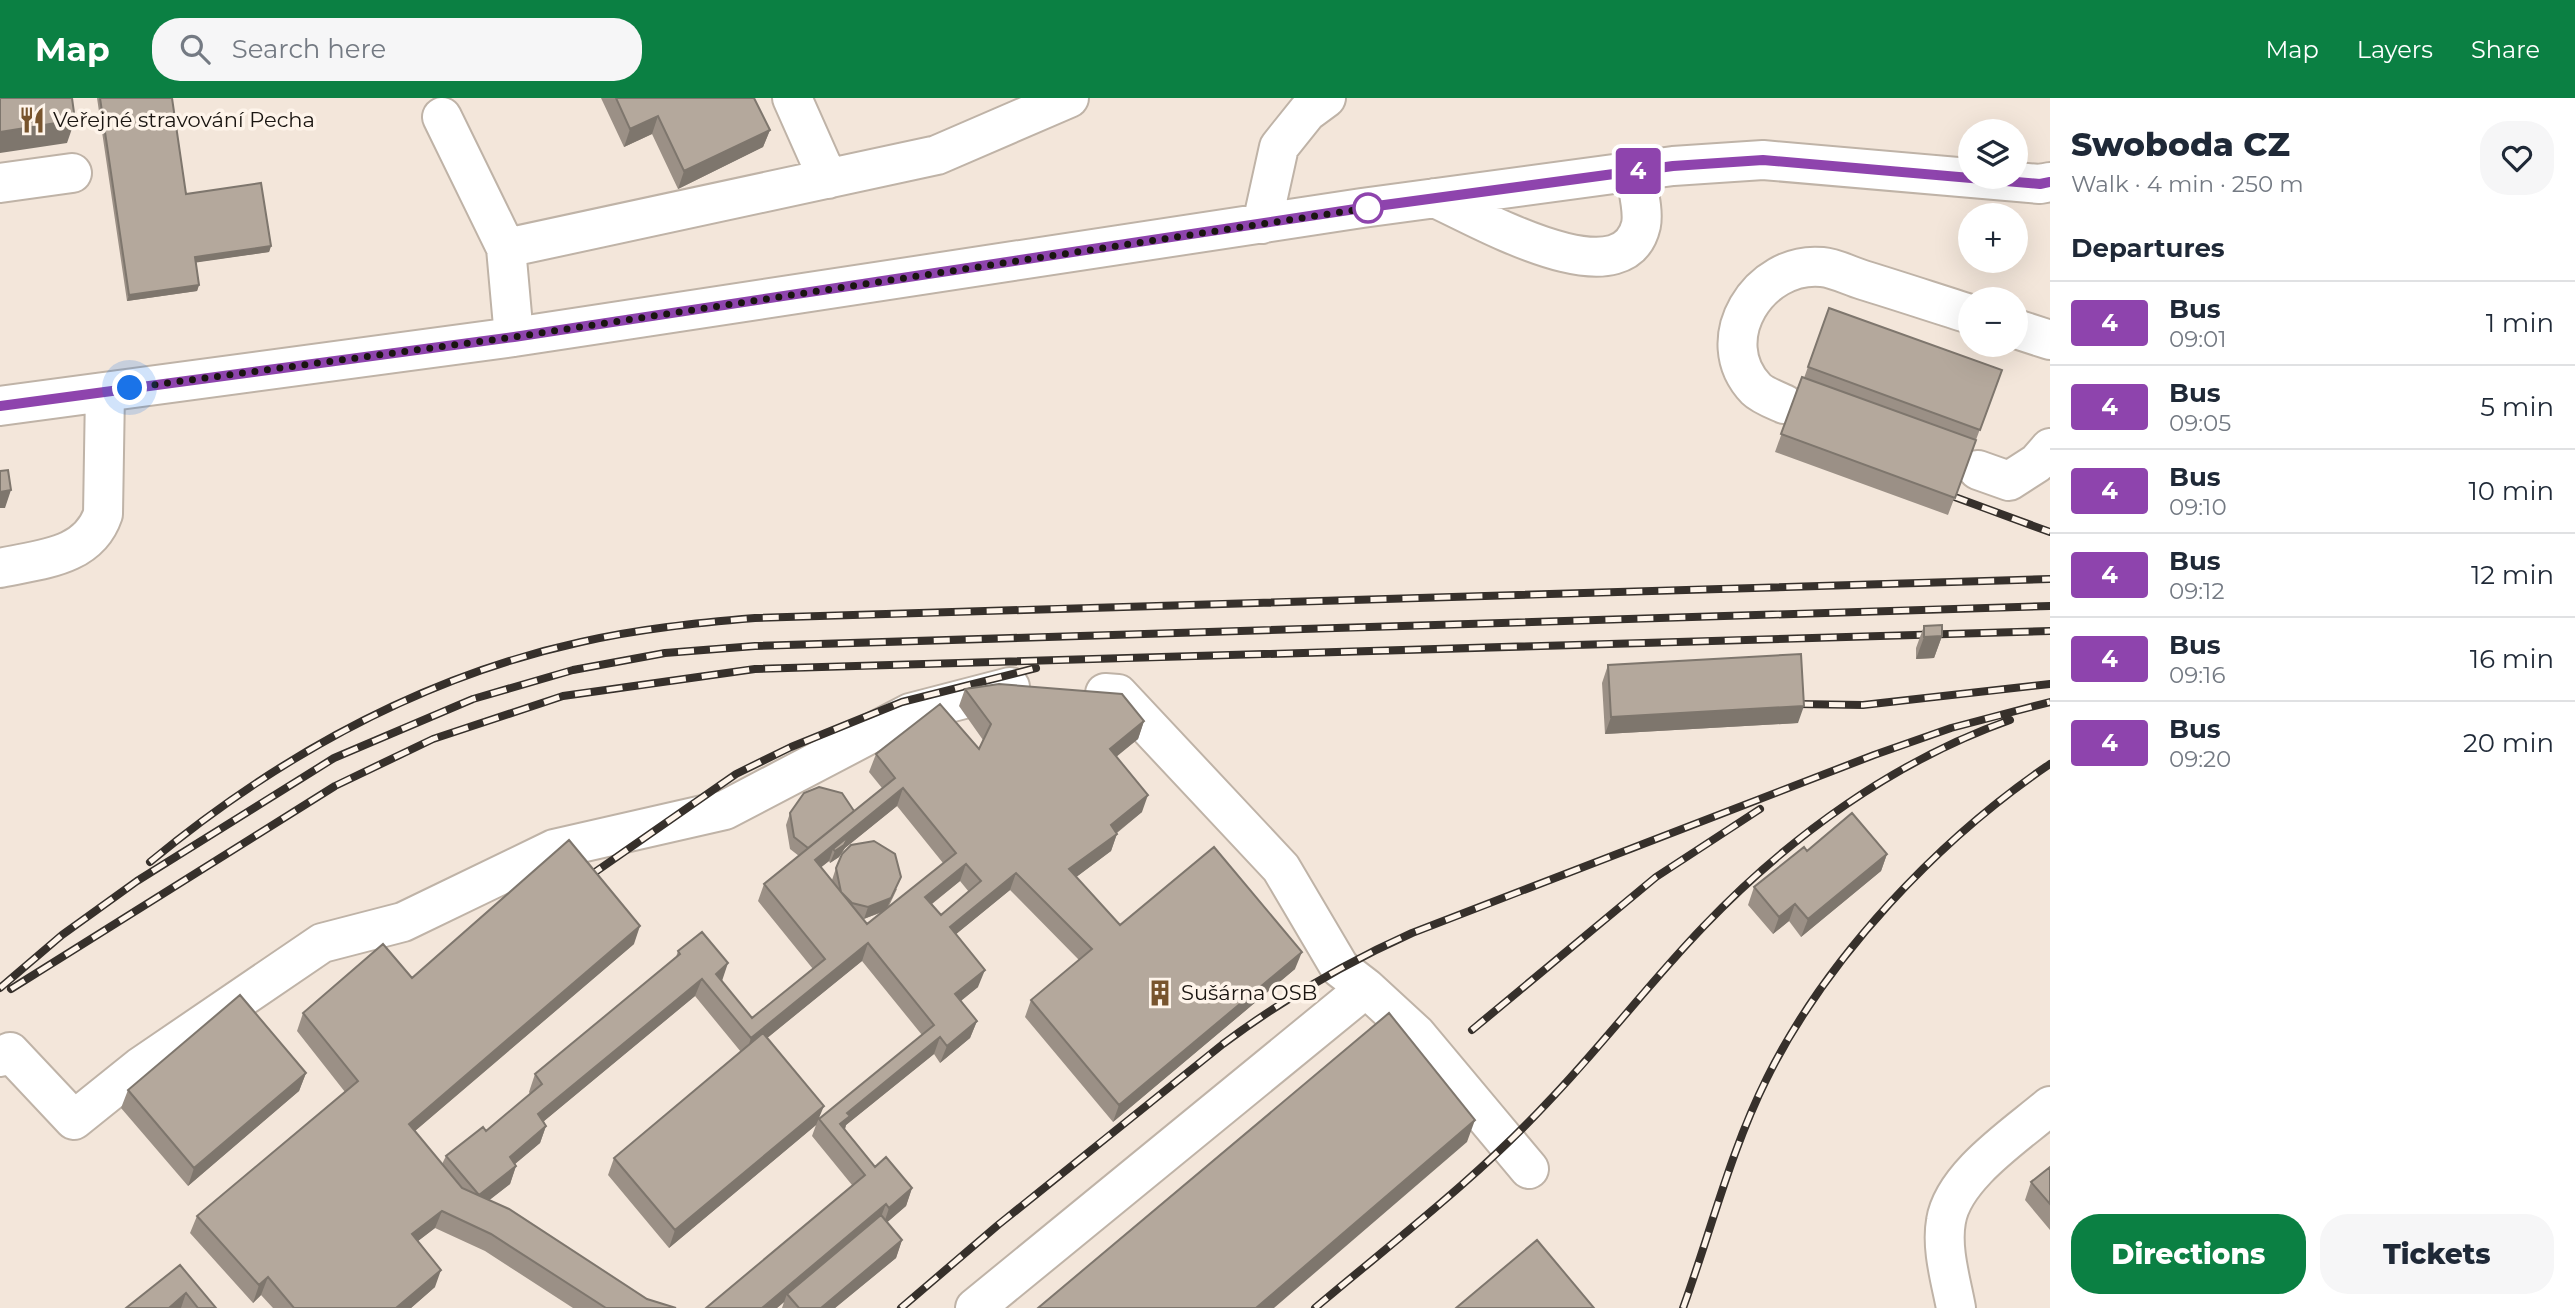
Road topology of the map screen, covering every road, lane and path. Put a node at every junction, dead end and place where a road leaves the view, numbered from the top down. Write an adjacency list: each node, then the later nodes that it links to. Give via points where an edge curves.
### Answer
1 (792, 98): 7 (street)
2 (1069, 98): 7 (street, via 937,155)
3 (1326, 98): 11 (street, via 1307,112 1279,147)
4 (442, 117): 12 (street)
5 (1635, 171): 8 (street, via 1763,160); 10 (street); 10 (street, via 1642,223 1623,250 1602,257 1575,257 1541,246)
6 (72, 173): 9 (street)
7 (828, 179): 12 (street)
8 (2050, 182)
9 (0, 183)
10 (1435, 198): 11 (street)
11 (1262, 224): 15 (street)
12 (506, 248): 15 (street)
13 (1958, 310): 18 (street, via 1821,267 1783,273 1761,286 1741,317 1738,347 1756,389)
14 (2028, 333): 16 (street)
15 (514, 337): 17 (street)
16 (2050, 340)
17 (105, 392): 19 (street); 22 (street, via 103,514 98,530 69,553)
18 (1784, 404)
19 (0, 406)
20 (2050, 448): 21 (street, via 2037,463 2009,481)
21 (1978, 470)
22 (0, 568)
23 (1366, 988): 24 (street, via 1340,968 1281,868 1118,694 1011,686 911,713 725,810 554,849 403,922 322,943 140,1067 74,1120 10,1052); 26 (street, via 1416,1034); 27 (street)
24 (0, 1057)
25 (2050, 1106): 28 (street, via 1968,1177 1951,1202 1945,1224)
26 (1530, 1169)
27 (975, 1308)
28 (1956, 1308)

